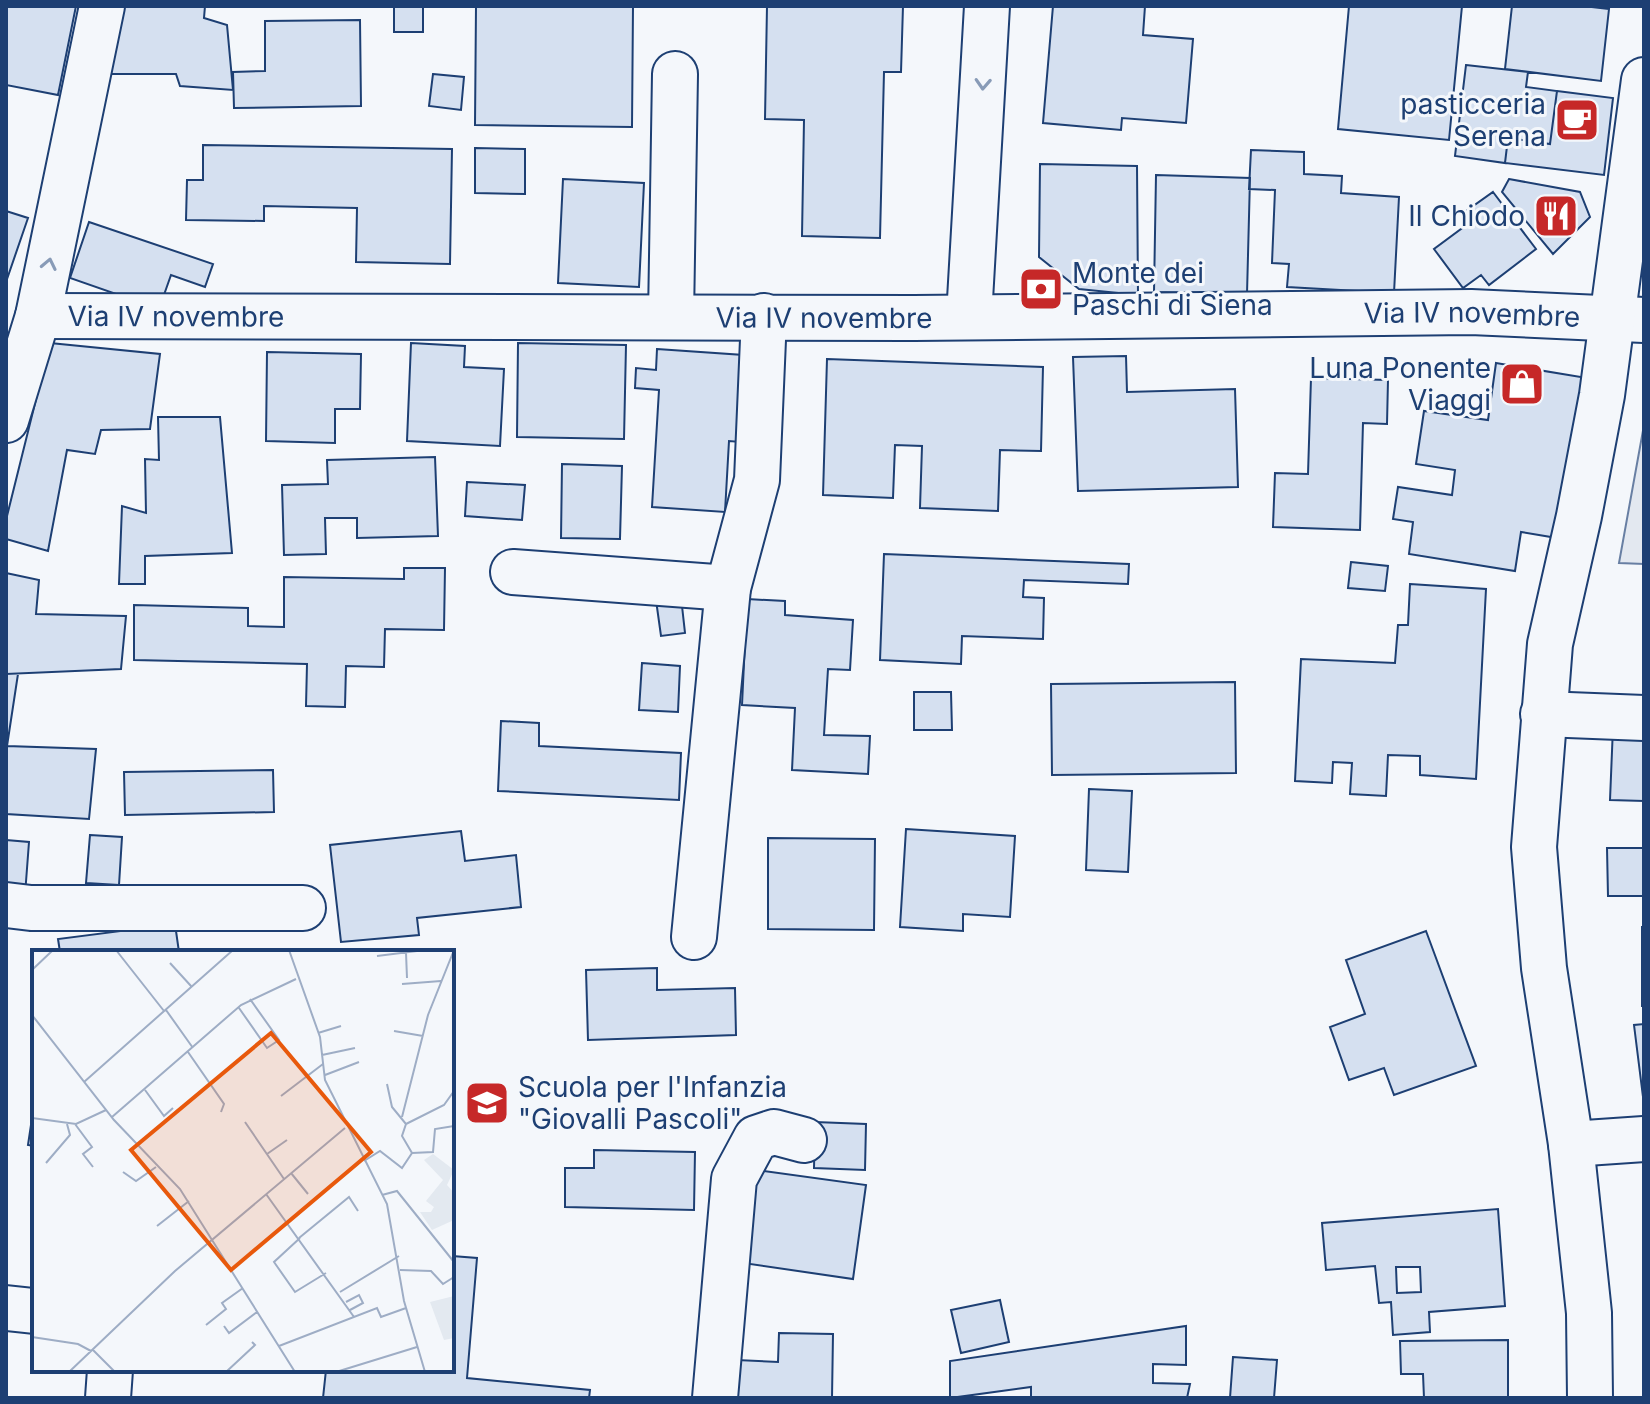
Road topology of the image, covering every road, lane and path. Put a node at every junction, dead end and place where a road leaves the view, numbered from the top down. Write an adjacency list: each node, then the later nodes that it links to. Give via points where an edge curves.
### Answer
1 (102, 6): 5 (street, one-way to 1)
2 (987, 6): 8 (street, one-way to 8)
3 (675, 74): 7 (street)
4 (1644, 80): 9 (street)
5 (38, 316): 7 (street, Via IV novembre); 10 (street)
6 (764, 316): 7 (street, Via IV novembre); 8 (street, Via IV novembre); 12 (street, via 757,480)
7 (671, 317)
8 (969, 317): 9 (street, Via IV novembre, via 1471,312)
9 (1628, 320): 13 (street, via 1602,395 1550,644)
10 (6, 420)
11 (513, 572): 12 (street)
12 (728, 588): 17 (street)
13 (1543, 714): 14 (street); 20 (street, via 1534,847 1544,968)
14 (1644, 718)
15 (6, 905): 16 (street)
16 (303, 908)
17 (694, 937)
18 (1644, 1139): 20 (street)
19 (804, 1140): 25 (street, via 774,1132 756,1138 734,1179)
20 (1571, 1144): 26 (street, via 1589,1313)
21 (6, 1308): 22 (street)
22 (32, 1311)
23 (110, 1372): 24 (street)
24 (108, 1398)
25 (715, 1398)
26 (1590, 1398)

